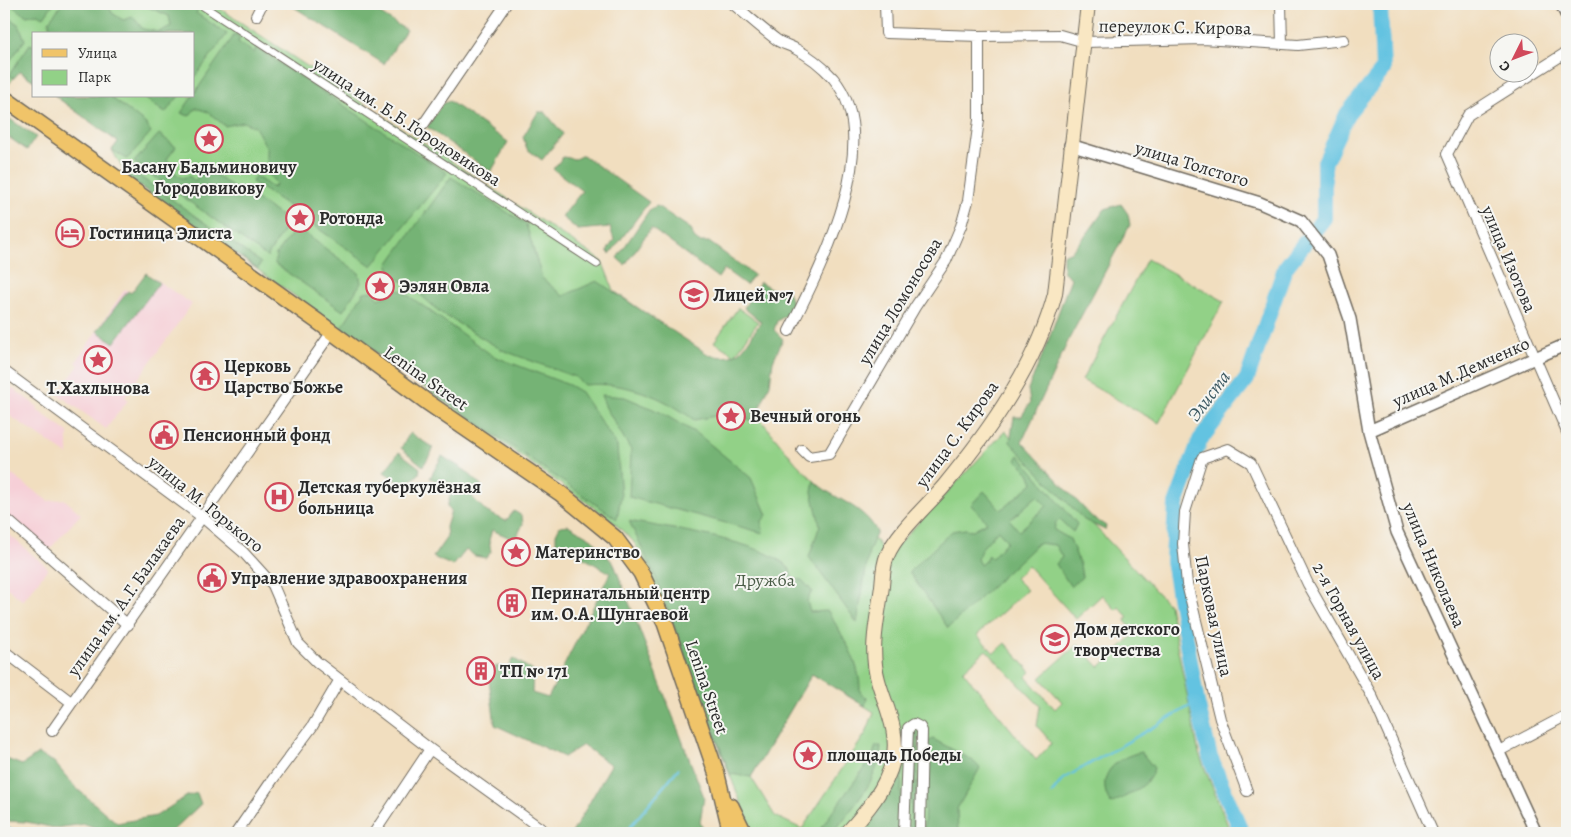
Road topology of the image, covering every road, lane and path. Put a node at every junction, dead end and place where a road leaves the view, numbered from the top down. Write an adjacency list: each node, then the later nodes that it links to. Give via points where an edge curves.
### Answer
1 (200, 4): 20 (street, улица им. Б.Б.Городовикова)
2 (262, 4): 9 (street)
3 (506, 4): 17 (street)
4 (733, 4): 21 (street, via 779,42 795,48 825,70 843,91 851,114 854,136 841,207 825,254)
5 (885, 4): 11 (street, переулок С. Кирова, via 886,33)
6 (1088, 4): 13 (main road, улица С. Кирова)
7 (1281, 4): 14 (street)
8 (1561, 4): 10 (street)
9 (256, 16)
10 (1567, 16)
11 (979, 36): 13 (street, переулок С. Кирова, via 1060,35); 28 (street, улица Ломоносова, via 979,120 968,201 955,241 829,454 809,457)
12 (1344, 40): 14 (street, переулок С. Кирова)
13 (1085, 42): 14 (street, переулок С. Кирова, via 1202,39); 18 (main road, улица С. Кирова)
14 (1282, 44)
15 (1567, 52): 24 (street, улица Изотова, via 1468,115 1446,154)
16 (4, 98): 22 (main road, Lenina Street)
17 (423, 125)
18 (1070, 145): 19 (street, улица Толстого, via 1260,203); 47 (main road, улица С. Кирова, via 1055,294 1038,342 991,425 887,556 874,639 877,678 895,736 893,760 884,783 866,812)
19 (1301, 221): 26 (street, улица Николаева, via 1328,255 1350,319)
20 (597, 264)
21 (789, 331)
22 (331, 333): 31 (street, улица им. А.Г. Балакаева); 40 (main road, Lenina Street, via 560,492 616,538 641,572 665,623)
23 (1567, 344): 24 (street, улица М.Демченко)
24 (1534, 359): 26 (street, улица М.Демченко); 27 (street, улица Изотова)
25 (4, 371): 31 (street, улица М. Горького)
26 (1369, 431): 39 (street, улица Николаева, via 1397,532)
27 (1567, 432)
28 (802, 450)
29 (1215, 452): 41 (street, Парковая улица, via 1202,458 1196,474 1185,512 1183,544 1187,584 1220,718); 50 (street, 2-я Горная улица, via 1228,449 1251,462 1308,584 1372,696)
30 (4, 517): 32 (street)
31 (202, 517): 32 (street, улица им. А.Г. Балакаева); 34 (street, улица М. Горького, via 243,552 273,585 298,643)
32 (128, 625): 35 (street, улица им. А.Г. Балакаева)
33 (4, 650): 35 (street)
34 (339, 682): 38 (street, улица М. Горького); 42 (street, via 312,727)
35 (71, 702): 37 (street, улица им. А.Г. Балакаева)
36 (1567, 715): 39 (street)
37 (52, 731)
38 (430, 749): 43 (street); 44 (street, улица М. Горького)
39 (1499, 751): 51 (street, улица Николаева)
40 (717, 775): 45 (main road, Lenina Street); 46 (main road, Lenina Street)
41 (1247, 791)
42 (236, 833)
43 (374, 833)
44 (547, 833)
45 (731, 833)
46 (744, 833)
47 (847, 833)
48 (904, 833): 49 (street, via 908,728 914,724 922,731)
49 (920, 833)
50 (1433, 833)
51 (1536, 833)

